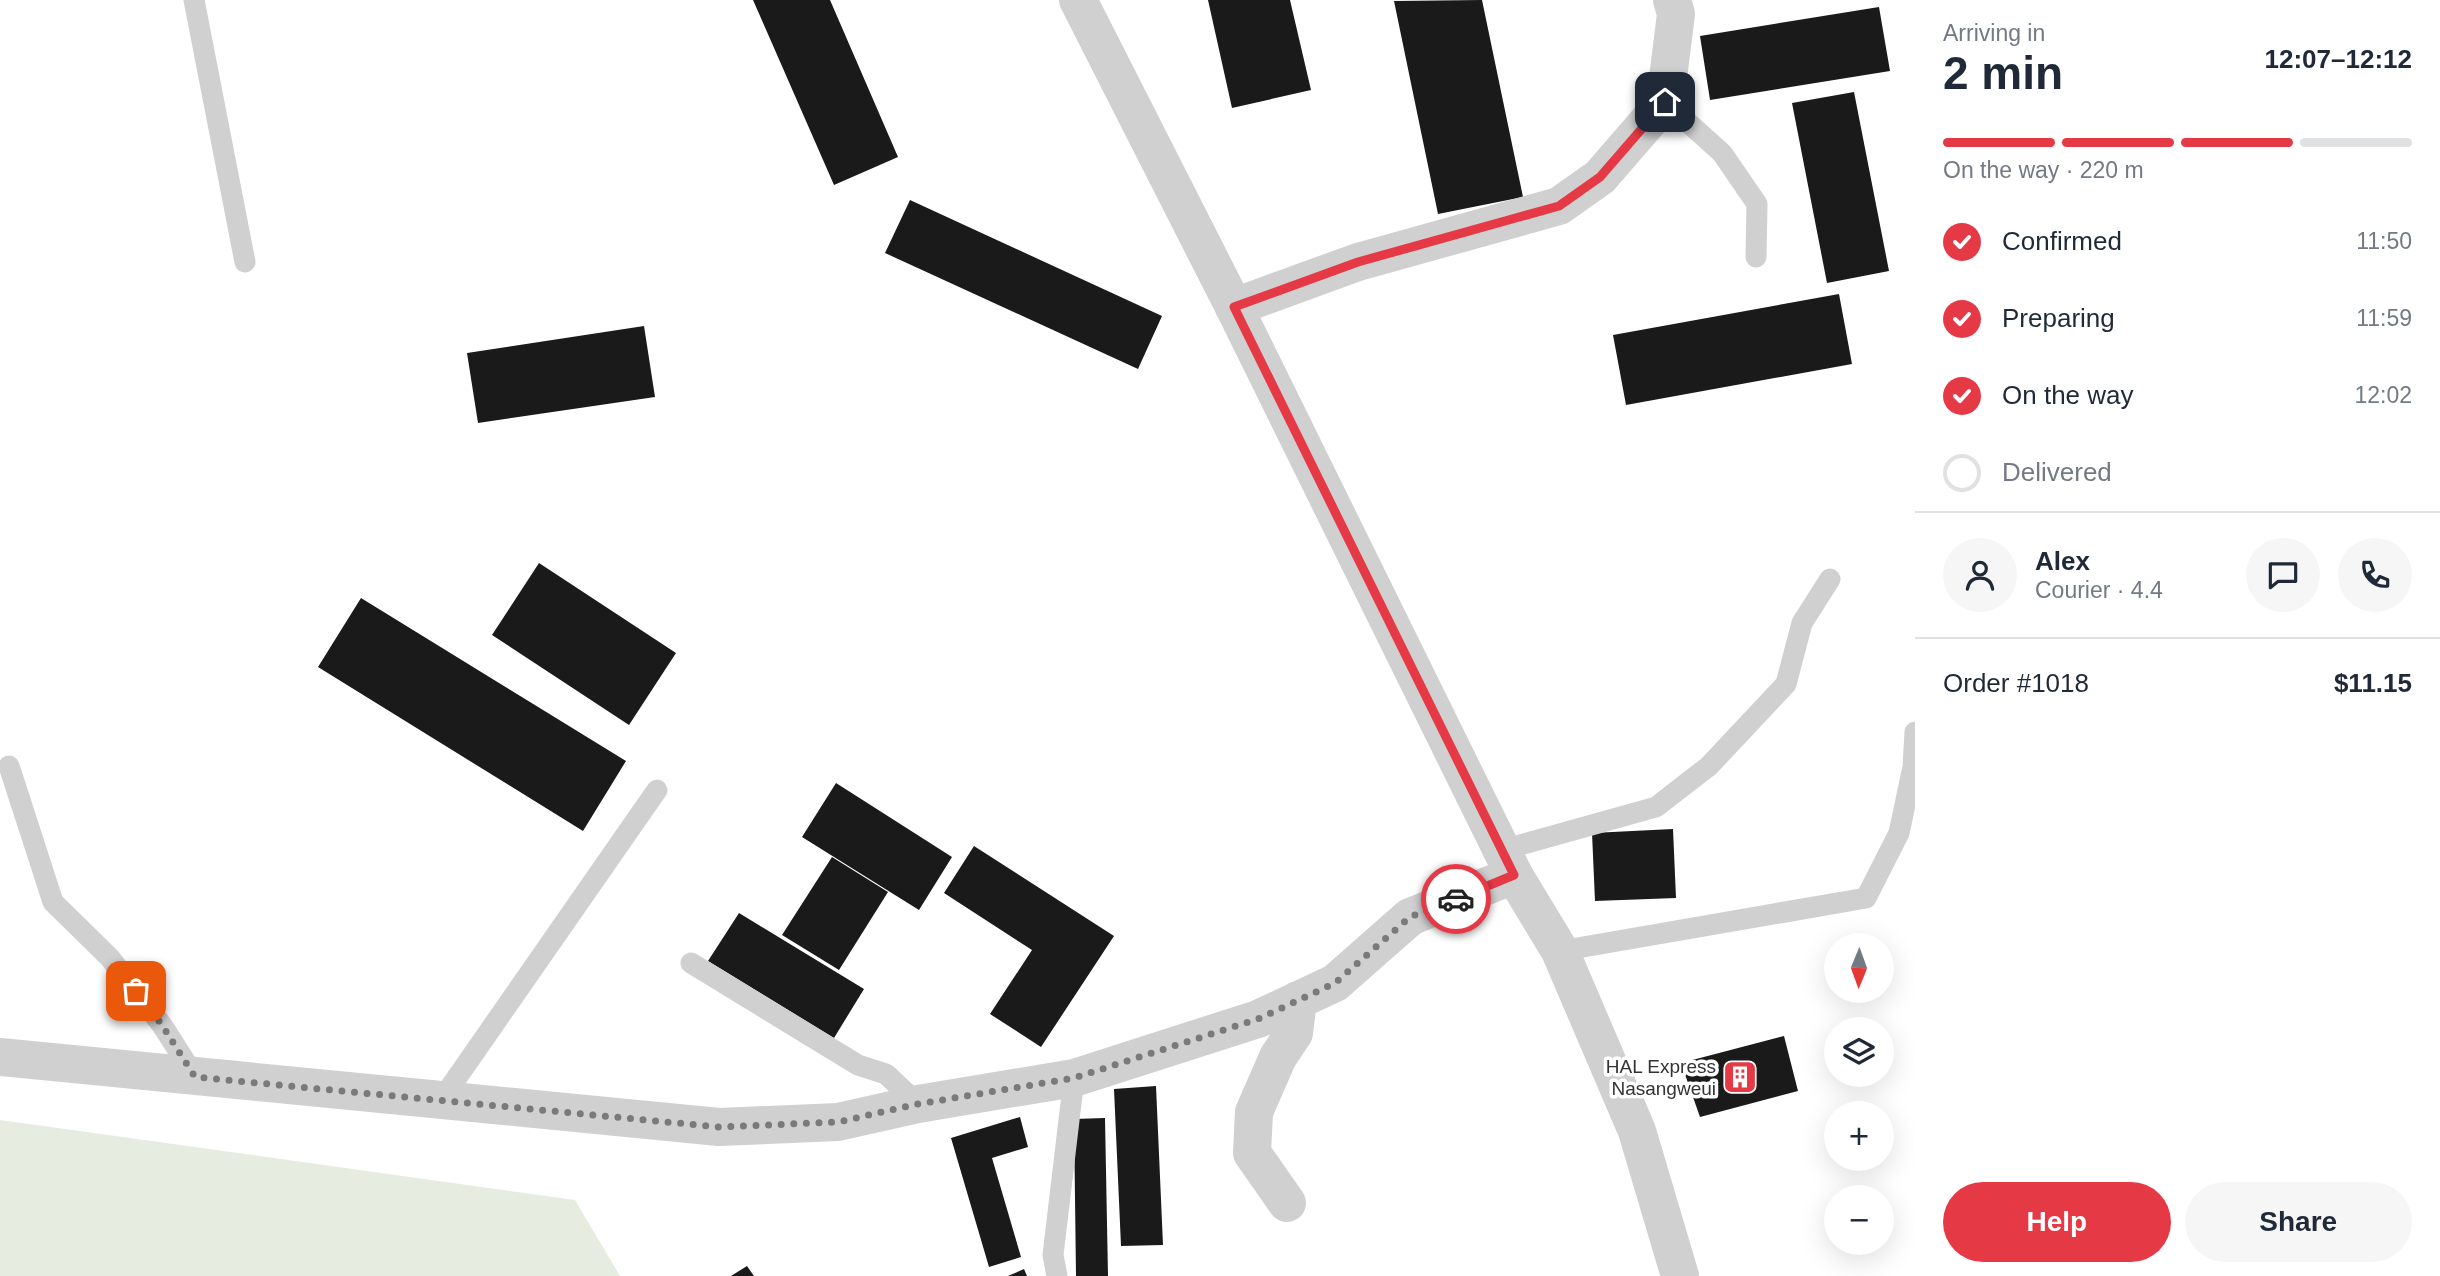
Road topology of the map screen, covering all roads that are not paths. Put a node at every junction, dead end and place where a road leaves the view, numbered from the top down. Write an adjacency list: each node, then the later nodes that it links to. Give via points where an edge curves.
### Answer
1 (194, 0): 6 (lane)
2 (1078, 0): 7 (street)
3 (1672, 0): 4 (street, via 1676,15)
4 (1665, 102): 5 (lane, via 1722,153 1757,204); 7 (street, via 1600,177 1559,206 1358,262)
5 (1756, 257)
6 (245, 262)
7 (1234, 307): 12 (street)
8 (1830, 579): 12 (lane, via 1802,623 1786,684 1709,766 1656,807)
9 (1915, 732): 13 (lane, via 1913,767 1899,833 1866,898)
10 (9, 766): 17 (lane, via 53,902 110,958)
11 (657, 790): 19 (lane)
12 (1508, 863): 13 (street); 15 (street, via 1410,917 1335,983)
13 (1560, 951): 23 (street, via 1637,1131)
14 (691, 963): 20 (lane, via 858,1065 886,1074)
15 (1298, 1000): 18 (street, via 1258,1019); 21 (street, via 1293,1033 1254,1112 1252,1153)
16 (0, 1057): 17 (street)
17 (195, 1077): 19 (street)
18 (1074, 1078): 20 (street); 22 (lane, via 1053,1255)
19 (442, 1100): 20 (street, via 719,1127 838,1122)
20 (918, 1104)
21 (1286, 1203)
22 (1057, 1276)
23 (1680, 1276)

